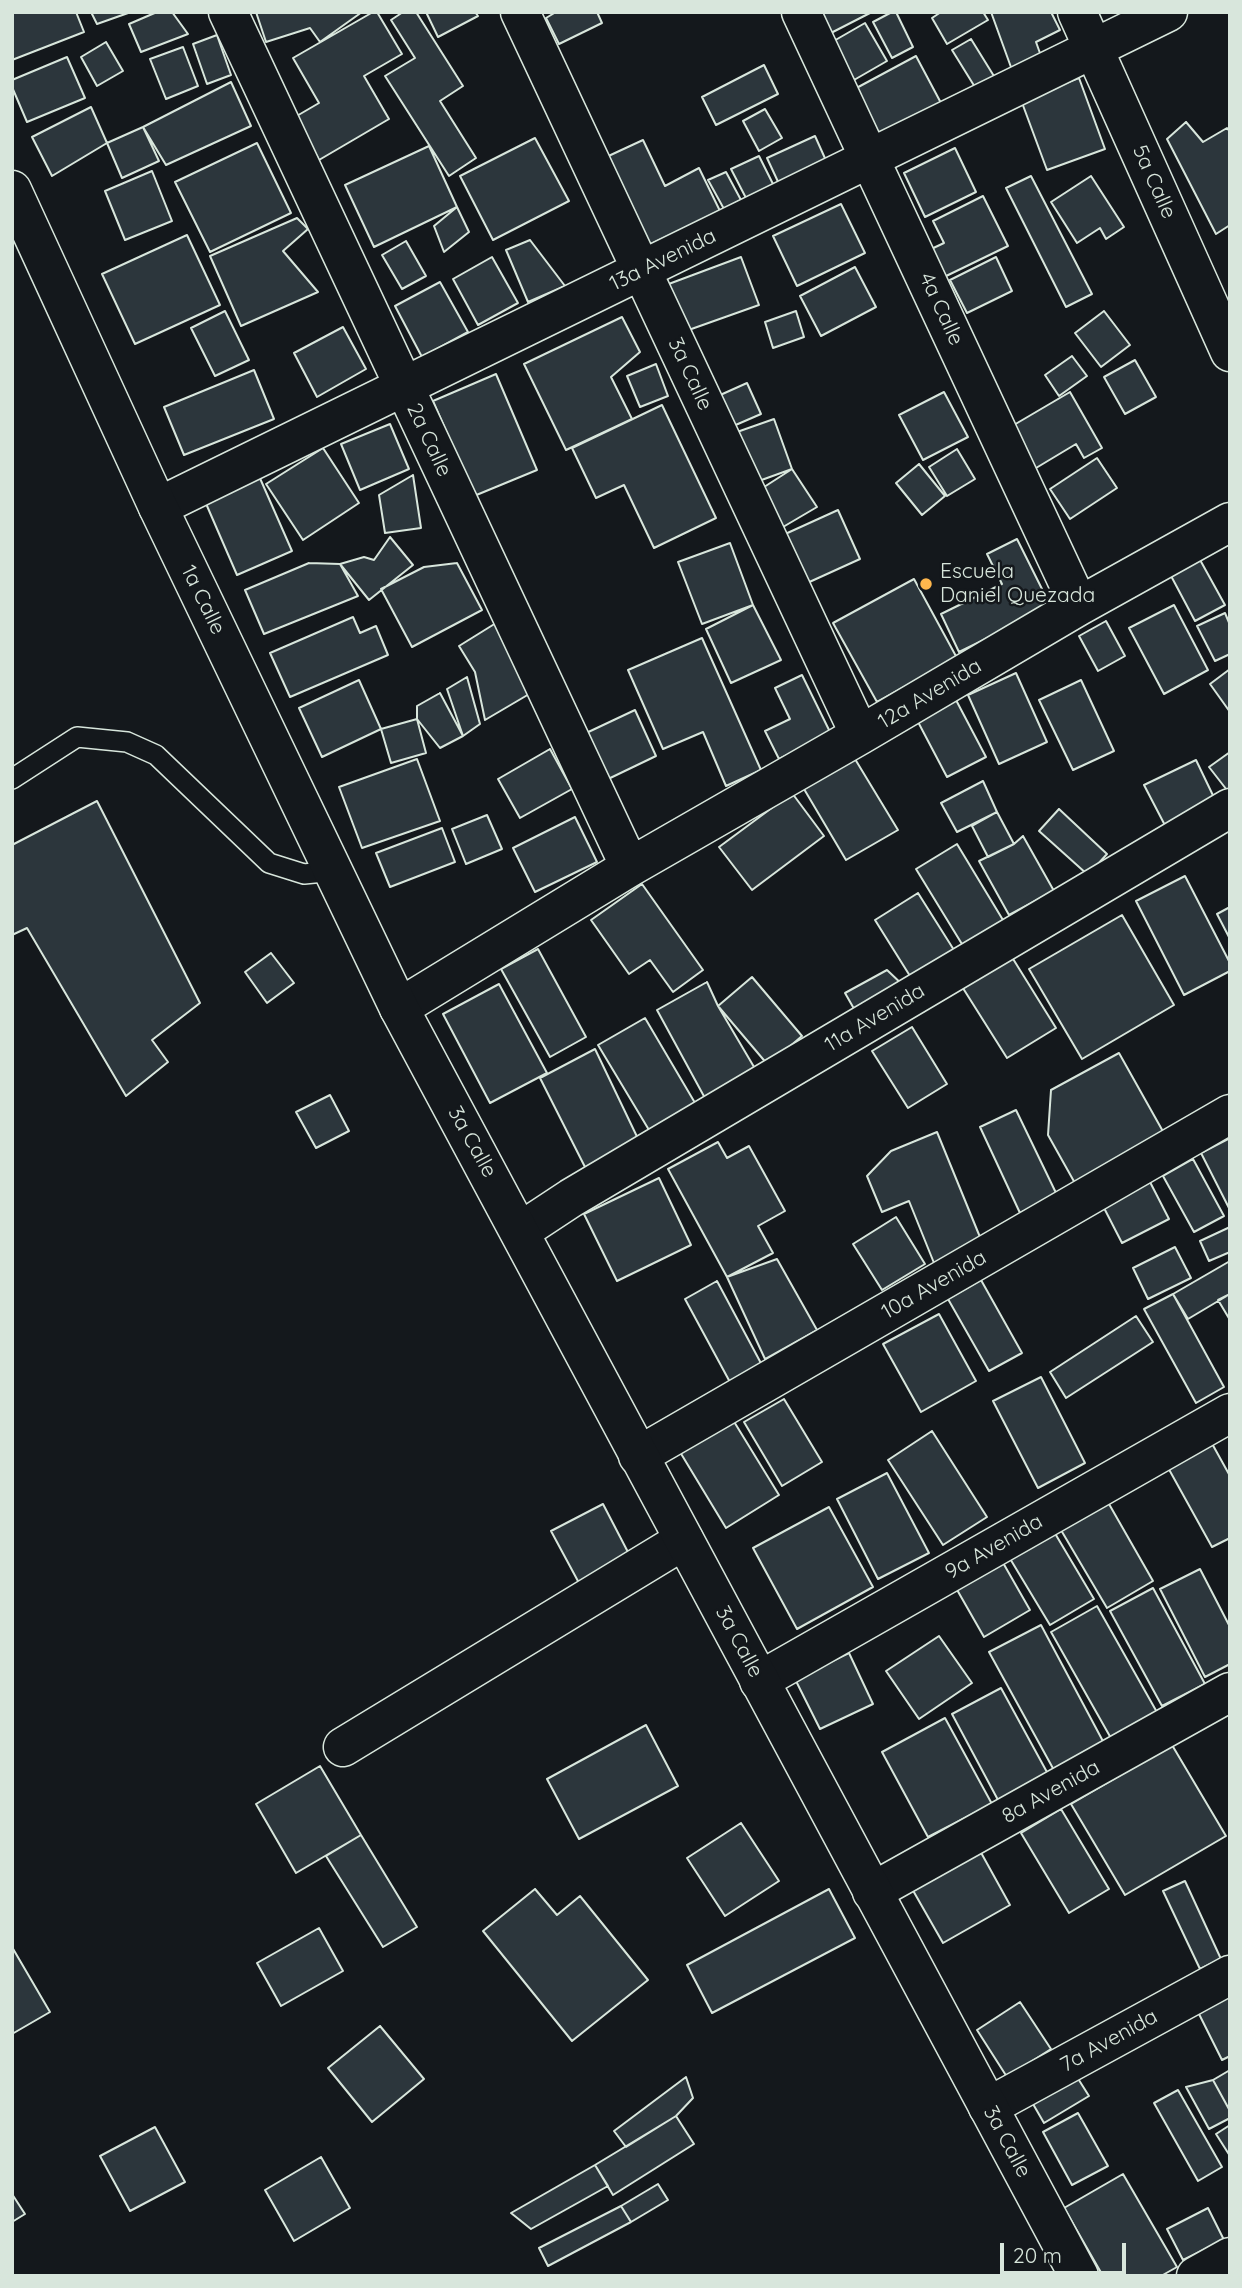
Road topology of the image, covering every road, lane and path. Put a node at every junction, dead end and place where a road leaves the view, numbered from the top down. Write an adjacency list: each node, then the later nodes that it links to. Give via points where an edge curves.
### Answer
1 (229, 12): 11 (street, 2a Calle)
2 (520, 12): 9 (street, 3a Calle)
3 (801, 12): 7 (street, 4a Calle)
4 (1077, 12): 6 (street, 5a Calle)
5 (1168, 12): 6 (street, 13a Avenida)
6 (1094, 48): 7 (street, 13a Avenida); 10 (street, 5a Calle)
7 (871, 159): 9 (street, 13a Avenida); 14 (street, 4a Calle)
8 (12, 190): 12 (street, 1a Calle)
9 (641, 270): 11 (street, 13a Avenida); 15 (street, 3a Calle)
10 (1230, 352)
11 (404, 386): 12 (street, 13a Avenida); 18 (street, 2a Calle)
12 (158, 507): 19 (street, 1a Calle)
13 (1230, 522): 14 (street, 12a Avenida)
14 (1079, 606): 15 (street, 12a Avenida)
15 (860, 735): 18 (street, 12a Avenida)
16 (12, 779): 19 (lane, via 77,737 127,742 156,755 269,863 304,874)
17 (1230, 808): 22 (street, 11a Avenida)
18 (630, 867): 20 (street, 12a Avenida)
19 (334, 871): 20 (street, 1a Calle)
20 (400, 1008): 22 (street, 3a Calle)
21 (1230, 1114): 24 (street, 10a Avenida)
22 (521, 1231): 24 (street, 3a Calle)
23 (1230, 1413): 26 (street, 9a Avenida)
24 (638, 1456): 25 (street, 3a Calle)
25 (684, 1540): 26 (street, 3a Calle); 28 (street)
26 (759, 1681): 29 (street, 3a Calle)
27 (1230, 1692): 29 (street, 8a Avenida)
28 (343, 1747)
29 (872, 1892): 31 (street, 3a Calle)
30 (1230, 1975): 31 (street, 7a Avenida)
31 (988, 2107): 33 (street, 3a Calle)
32 (1230, 2257): 34 (street)
33 (1079, 2276)
34 (1196, 2276)

